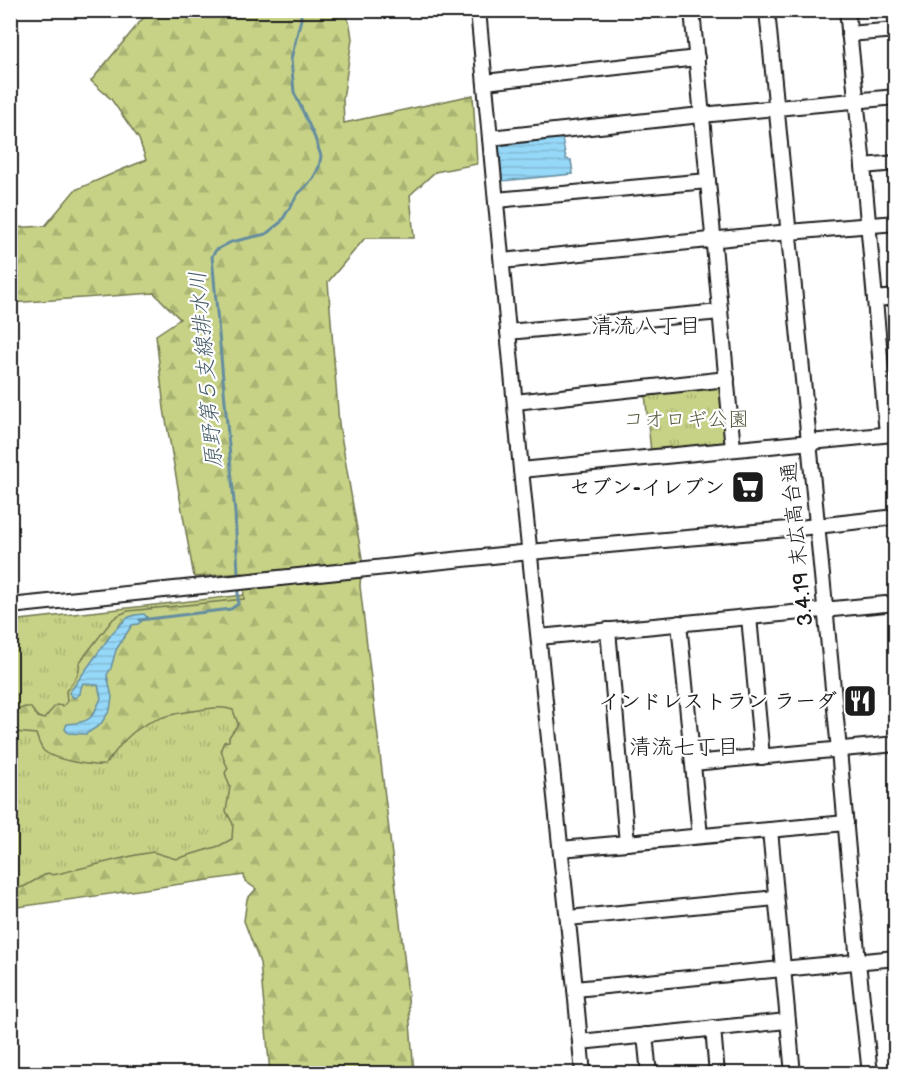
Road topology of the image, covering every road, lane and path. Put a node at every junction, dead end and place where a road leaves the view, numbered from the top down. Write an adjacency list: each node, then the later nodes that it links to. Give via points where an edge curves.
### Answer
1 (478, 10): 8 (street)
2 (692, 10): 7 (street)
3 (767, 10): 11 (street, 3.4.19 末広高台通)
4 (847, 10): 6 (street)
5 (896, 30): 6 (street)
6 (849, 34): 10 (street)
7 (696, 58): 8 (street); 12 (street)
8 (485, 82): 13 (street)
9 (896, 97): 10 (street)
10 (856, 101): 11 (street); 15 (street)
11 (777, 108): 12 (street); 20 (street, 3.4.19 末広高台通)
12 (702, 115): 13 (street); 16 (street)
13 (490, 138): 17 (street)
14 (896, 163): 15 (street)
15 (863, 166): 19 (street)
16 (708, 181): 17 (street); 21 (street)
17 (496, 200): 22 (street)
18 (896, 223): 19 (street)
19 (868, 225): 20 (street); 24 (street)
20 (789, 232): 21 (street); 32 (street, 3.4.19 末広高台通)
21 (713, 240): 22 (street); 25 (street)
22 (502, 261): 26 (street)
23 (896, 297): 24 (street)
24 (874, 299): 28 (street)
25 (720, 312): 26 (street); 29 (street)
26 (508, 332): 30 (street)
27 (896, 364): 28 (street)
28 (880, 366): 31 (street)
29 (727, 379): 30 (street); 33 (street)
30 (515, 402): 34 (street)
31 (891, 434): 32 (street)
32 (809, 442): 33 (street); 36 (street, 3.4.19 末広高台通)
33 (733, 449): 34 (street)
34 (521, 470): 37 (street)
35 (896, 517): 36 (street)
36 (818, 525): 37 (street); 40 (street, 3.4.19 末広高台通)
37 (530, 552): 39 (street); 44 (street)
38 (896, 603): 40 (street)
39 (10, 606)
40 (825, 609): 41 (street); 46 (street, 3.4.19 末広高台通)
41 (748, 617): 42 (street); 47 (street)
42 (680, 623): 43 (street); 48 (street)
43 (608, 630): 44 (street); 52 (street)
44 (539, 637): 53 (street)
45 (896, 744): 46 (street)
46 (839, 750): 47 (street); 49 (street, 3.4.19 末広高台通)
47 (762, 757): 48 (street)
48 (693, 763): 51 (street)
49 (846, 823): 50 (street); 57 (street, 3.4.19 末広高台通)
50 (770, 830): 51 (street); 54 (street)
51 (700, 836): 52 (street)
52 (627, 843): 53 (street)
53 (561, 849): 55 (street)
54 (776, 898): 55 (street); 58 (street)
55 (568, 918): 59 (street)
56 (896, 958): 57 (street)
57 (858, 962): 58 (street); 68 (street, 3.4.19 末広高台通)
58 (782, 968): 59 (street); 60 (street)
59 (575, 989): 63 (street)
60 (787, 1021): 61 (street); 67 (street)
61 (713, 1028): 62 (street); 66 (street)
62 (645, 1035): 63 (street); 65 (street)
63 (580, 1042): 64 (street)
64 (583, 1074)
65 (649, 1074)
66 (717, 1074)
67 (793, 1074)
68 (870, 1074)

